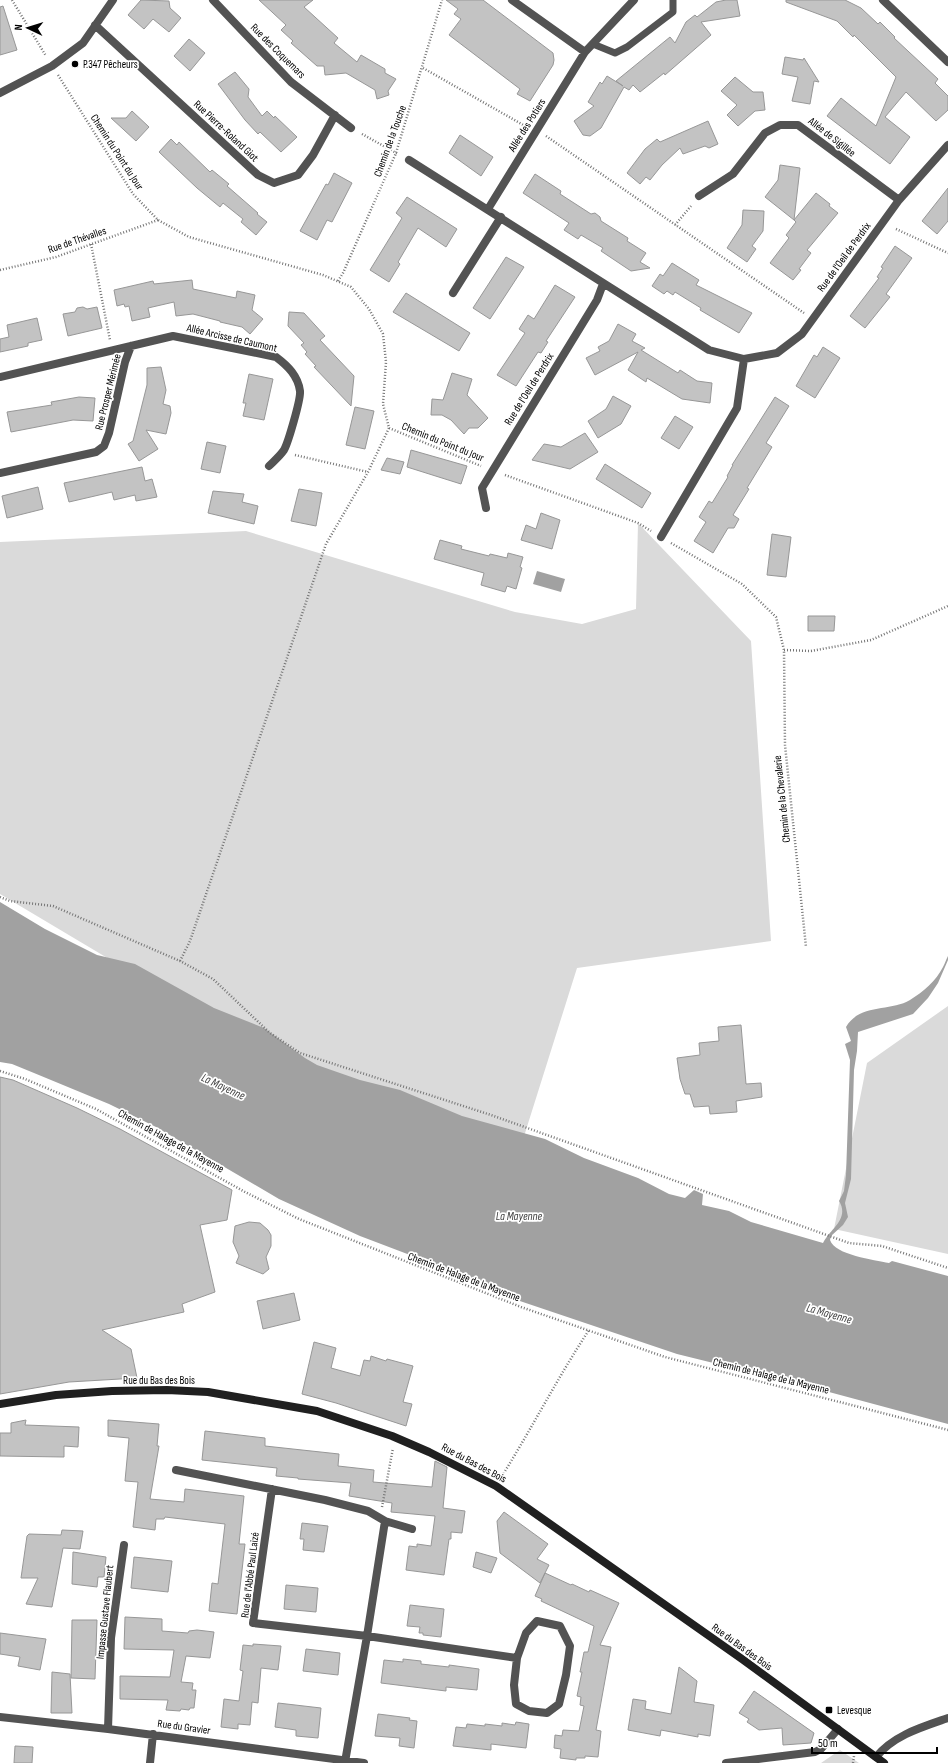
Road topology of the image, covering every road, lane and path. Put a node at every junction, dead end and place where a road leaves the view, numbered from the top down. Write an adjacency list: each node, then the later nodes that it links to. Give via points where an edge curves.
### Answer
1 (12, 0): 13 (path, Chemin du Point du Jour)
2 (113, 0): 9 (street)
3 (213, 0): 16 (street, Rue des Coquemars, via 291,82)
4 (442, 0): 14 (path, Chemin de la Touche)
5 (512, 0): 11 (street)
6 (634, 0): 10 (street, Allée des Potiers)
7 (673, 0): 10 (lane, via 673,12 627,47 615,53)
8 (884, 0): 12 (street)
9 (95, 25): 13 (street, via 83,43); 16 (street, Rue Pierre-Roland Giot, via 258,175 274,183 298,175 313,155)
10 (592, 44): 11 (street, Allée des Potiers)
11 (585, 52): 18 (street, Allée des Potiers)
12 (948, 62)
13 (52, 66): 15 (street); 26 (path, Chemin du Point du Jour, via 133,194)
14 (423, 68): 18 (path, via 520,124); 20 (path, Chemin de la Touche)
15 (0, 93)
16 (335, 115): 17 (street, Rue des Coquemars)
17 (351, 128): 20 (path)
18 (537, 130): 24 (street, Allée des Potiers); 27 (path)
19 (948, 145): 23 (street, Rue de l'Oeil de Perdrix)
20 (396, 153): 21 (path); 32 (path, Chemin de la Touche)
21 (408, 160): 24 (street, Rue de l'Oeil de Perdrix)
22 (699, 196): 23 (street, Allée de Sigillée, via 733,174 765,132 780,125 798,125); 27 (path)
23 (899, 200): 35 (street, Rue de l'Oeil de Perdrix)
24 (488, 209): 25 (street, Rue de l'Oeil de Perdrix)
25 (501, 217): 33 (street, Rue de l'Oeil de Perdrix); 34 (street)
26 (158, 220): 29 (path, Rue de Thévalles); 32 (path, Chemin du Point du Jour, via 189,237)
27 (674, 225): 35 (path)
28 (896, 229): 30 (path)
29 (91, 244): 31 (path, Rue de Thévalles); 37 (path)
30 (948, 253)
31 (0, 270)
32 (338, 281): 40 (path, Chemin du Point du Jour, via 351,287 383,334 386,362 383,404)
33 (603, 284): 38 (street, Rue de l'Oeil de Perdrix, via 708,350); 43 (street, Rue de l'Oeil de Perdrix, via 597,300)
34 (453, 293)
35 (813, 319): 38 (street, Rue de l'Oeil de Perdrix, via 802,334 777,353)
36 (131, 346): 37 (street, Rue Prosper Mérimée); 41 (street, Allée Arcisse de Caumont, via 173,336 276,357 288,366 296,377 300,392); 45 (street, Rue Prosper Mérimée, via 104,446 96,452)
37 (112, 350): 39 (street, Rue Prosper Mérimée)
38 (744, 359): 47 (street, via 737,408)
39 (0, 377)
40 (390, 428): 43 (path, Chemin du Point du Jour); 44 (path)
41 (283, 452): 42 (street, Allée Arcisse de Caumont); 44 (path)
42 (269, 466)
43 (492, 470): 46 (street, Rue de l'Oeil de Perdrix, via 482,488); 47 (path, Chemin du Point du Jour, via 638,523)
44 (368, 472): 52 (path, via 326,544 190,941)
45 (0, 473)
46 (486, 508)
47 (661, 537): 49 (path, Chemin du Point du Jour, via 742,584 776,617)
48 (948, 606): 49 (path, via 871,640 811,651)
49 (784, 650): 51 (path, Chemin de la Chevalerie, via 785,744)
50 (0, 897): 52 (path, via 10,901 53,906)
51 (806, 947)
52 (180, 961): 54 (path, via 212,978 270,1033 300,1053 491,1115 849,1243 882,1246)
53 (0, 1071): 55 (path, Chemin de Halage de la Mayenne, via 96,1109 299,1219 514,1305)
54 (948, 1268)
55 (589, 1330): 57 (path, Chemin de Halage de la Mayenne, via 665,1357); 60 (path)
56 (0, 1404): 58 (street, Rue du Bas des Bois, via 56,1395 112,1391 208,1392 317,1411)
57 (948, 1430)
58 (395, 1437): 60 (street, Rue du Bas des Bois); 62 (path)
59 (176, 1470): 61 (street)
60 (496, 1486): 70 (street, Rue du Bas des Bois)
61 (272, 1489): 62 (street, via 368,1511); 65 (street, Rue de l'Abbé Paul Laizé, via 253,1623)
62 (382, 1520): 63 (street); 65 (street)
63 (412, 1529)
64 (124, 1546): 69 (street, Impasse Gustave Flaubert, via 111,1638)
65 (367, 1636): 66 (street, Rue de l'Abbé Paul Laizé); 73 (street)
66 (517, 1658): 66 (street, via 526,1633 537,1621 560,1626 570,1646 566,1675 559,1704 547,1713 529,1711 516,1704 514,1685)
67 (0, 1717): 69 (street, Rue du Gravier)
68 (948, 1718): 72 (street, via 896,1739)
69 (108, 1729): 71 (street, Rue du Gravier)
70 (838, 1729): 72 (street, Rue du Bas des Bois); 76 (street, via 821,1749 815,1752)
71 (153, 1734): 73 (street, Rue du Gravier); 74 (street)
72 (876, 1757): 77 (street, Rue du Bas des Bois)
73 (345, 1762): 75 (street, Rue du Gravier)
74 (150, 1763)
75 (364, 1763)
76 (726, 1763)
77 (884, 1763)

